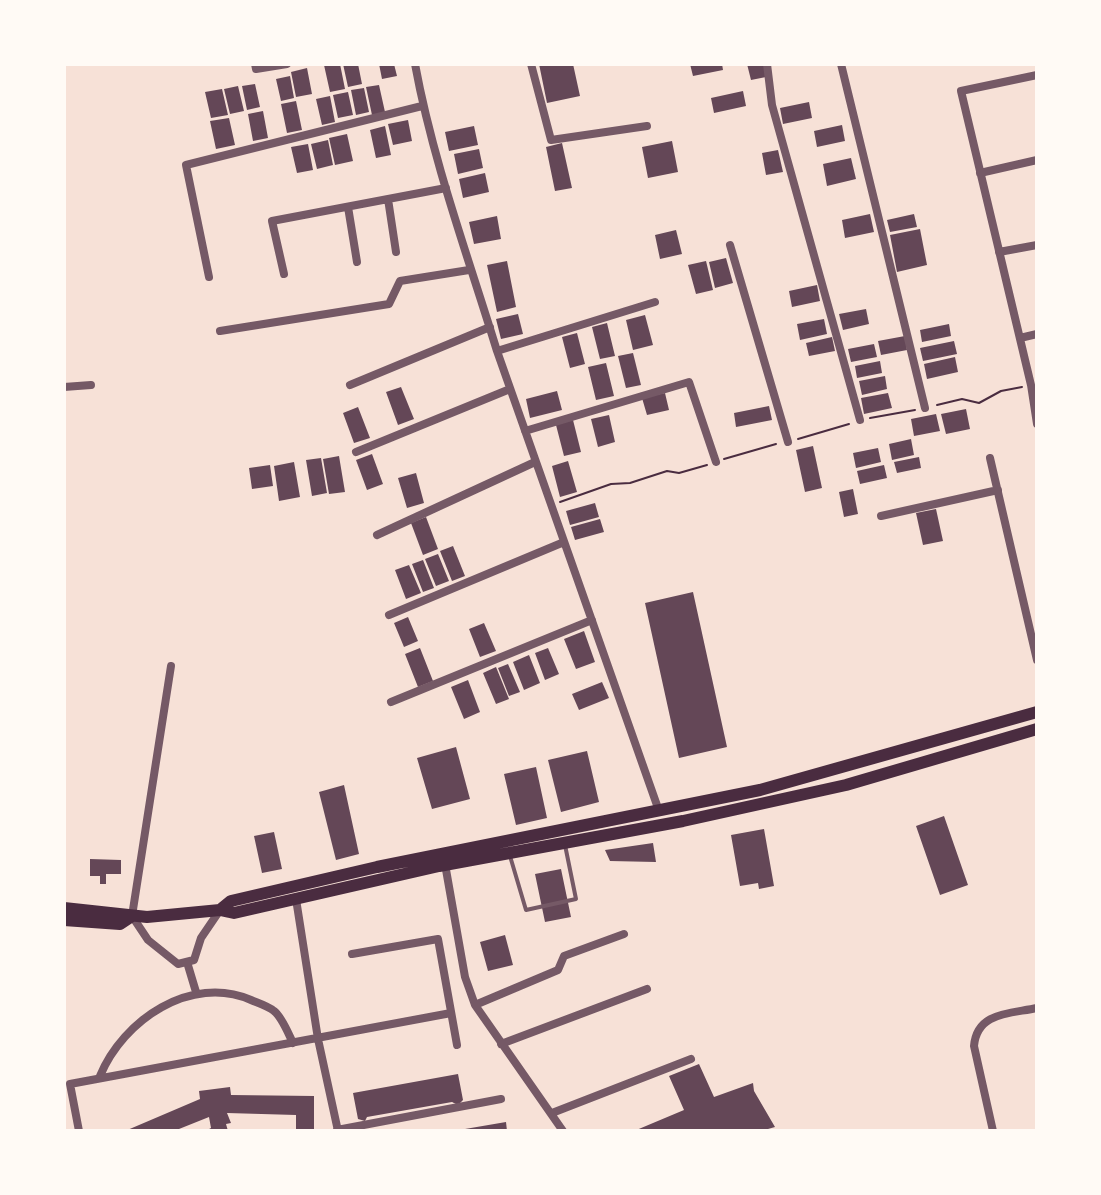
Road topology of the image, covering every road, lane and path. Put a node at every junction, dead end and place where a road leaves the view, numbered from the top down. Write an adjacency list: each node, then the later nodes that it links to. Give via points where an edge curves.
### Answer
1 (255, 64): 2 (street, via 256,69)
2 (287, 64)
3 (415, 64): 8 (street)
4 (531, 64): 9 (street, via 551,140)
5 (767, 64): 34 (street, via 772,105)
6 (841, 64): 33 (street)
7 (1037, 75): 11 (street, via 961,91)
8 (422, 106): 12 (street); 22 (street, via 186,165)
9 (647, 126)
10 (1037, 160): 11 (street)
11 (980, 173): 18 (street)
12 (446, 188): 13 (street); 20 (street)
13 (388, 199): 14 (street); 17 (street)
14 (348, 207): 19 (street); 21 (street, via 272,221)
15 (730, 245): 37 (street)
16 (1037, 245): 18 (street)
17 (396, 252)
18 (999, 252): 27 (street)
19 (357, 262)
20 (469, 270): 24 (street); 25 (street, via 400,281 389,304)
21 (284, 274)
22 (209, 277)
23 (655, 302): 28 (street)
24 (490, 327): 28 (street); 30 (street)
25 (220, 331)
26 (1037, 334): 27 (street)
27 (1020, 338): 35 (street)
28 (497, 351): 32 (street)
29 (91, 385): 31 (street)
30 (350, 385)
31 (64, 387)
32 (510, 389): 36 (street); 38 (street)
33 (925, 408)
34 (860, 420)
35 (1037, 424)
36 (525, 431): 40 (street); 41 (street, via 689,382)
37 (788, 442)
38 (356, 452)
39 (990, 458): 42 (street)
40 (535, 462): 44 (street); 45 (street)
41 (716, 462)
42 (998, 490): 43 (street); 48 (street)
43 (881, 516)
44 (377, 535)
45 (564, 542): 46 (street); 47 (street)
46 (389, 615)
47 (592, 620): 50 (street); 53 (street)
48 (1037, 660)
49 (171, 666): 60 (street)
50 (391, 702)
51 (1037, 712): 53 (main road, via 842,769)
52 (1037, 729): 54 (main road, via 846,785)
53 (659, 811): 56 (main road)
54 (564, 843): 55 (main road); 55 (lane, via 576,899 526,910)
55 (509, 853): 56 (main road)
56 (444, 860): 57 (main road); 59 (main road, via 231,901); 67 (street)
57 (296, 899): 59 (main road, via 234,913); 70 (street)
58 (64, 908): 60 (main road)
59 (220, 910): 60 (main road); 64 (street, via 194,960)
60 (132, 916): 61 (main road, via 120,924); 64 (street, via 148,940 178,964)
61 (64, 920)
62 (624, 934): 67 (street, via 564,956 558,970)
63 (352, 954): 69 (street, via 438,939)
64 (187, 962): 66 (street)
65 (647, 989): 72 (street)
66 (196, 992): 71 (street, via 240,996 275,1011); 75 (street, via 162,1005 110,1053)
67 (475, 1005): 72 (street)
68 (1037, 1008): 82 (street, via 991,1017 975,1033)
69 (451, 1013): 70 (street); 73 (street)
70 (318, 1039): 71 (street); 79 (street)
71 (293, 1043): 75 (street)
72 (501, 1044): 78 (street)
73 (457, 1045)
74 (691, 1059): 78 (street)
75 (100, 1076): 76 (street)
76 (67, 1087): 80 (street)
77 (501, 1099): 79 (street)
78 (552, 1113): 81 (street)
79 (338, 1130)
80 (79, 1131)
81 (563, 1131)
82 (993, 1131)

